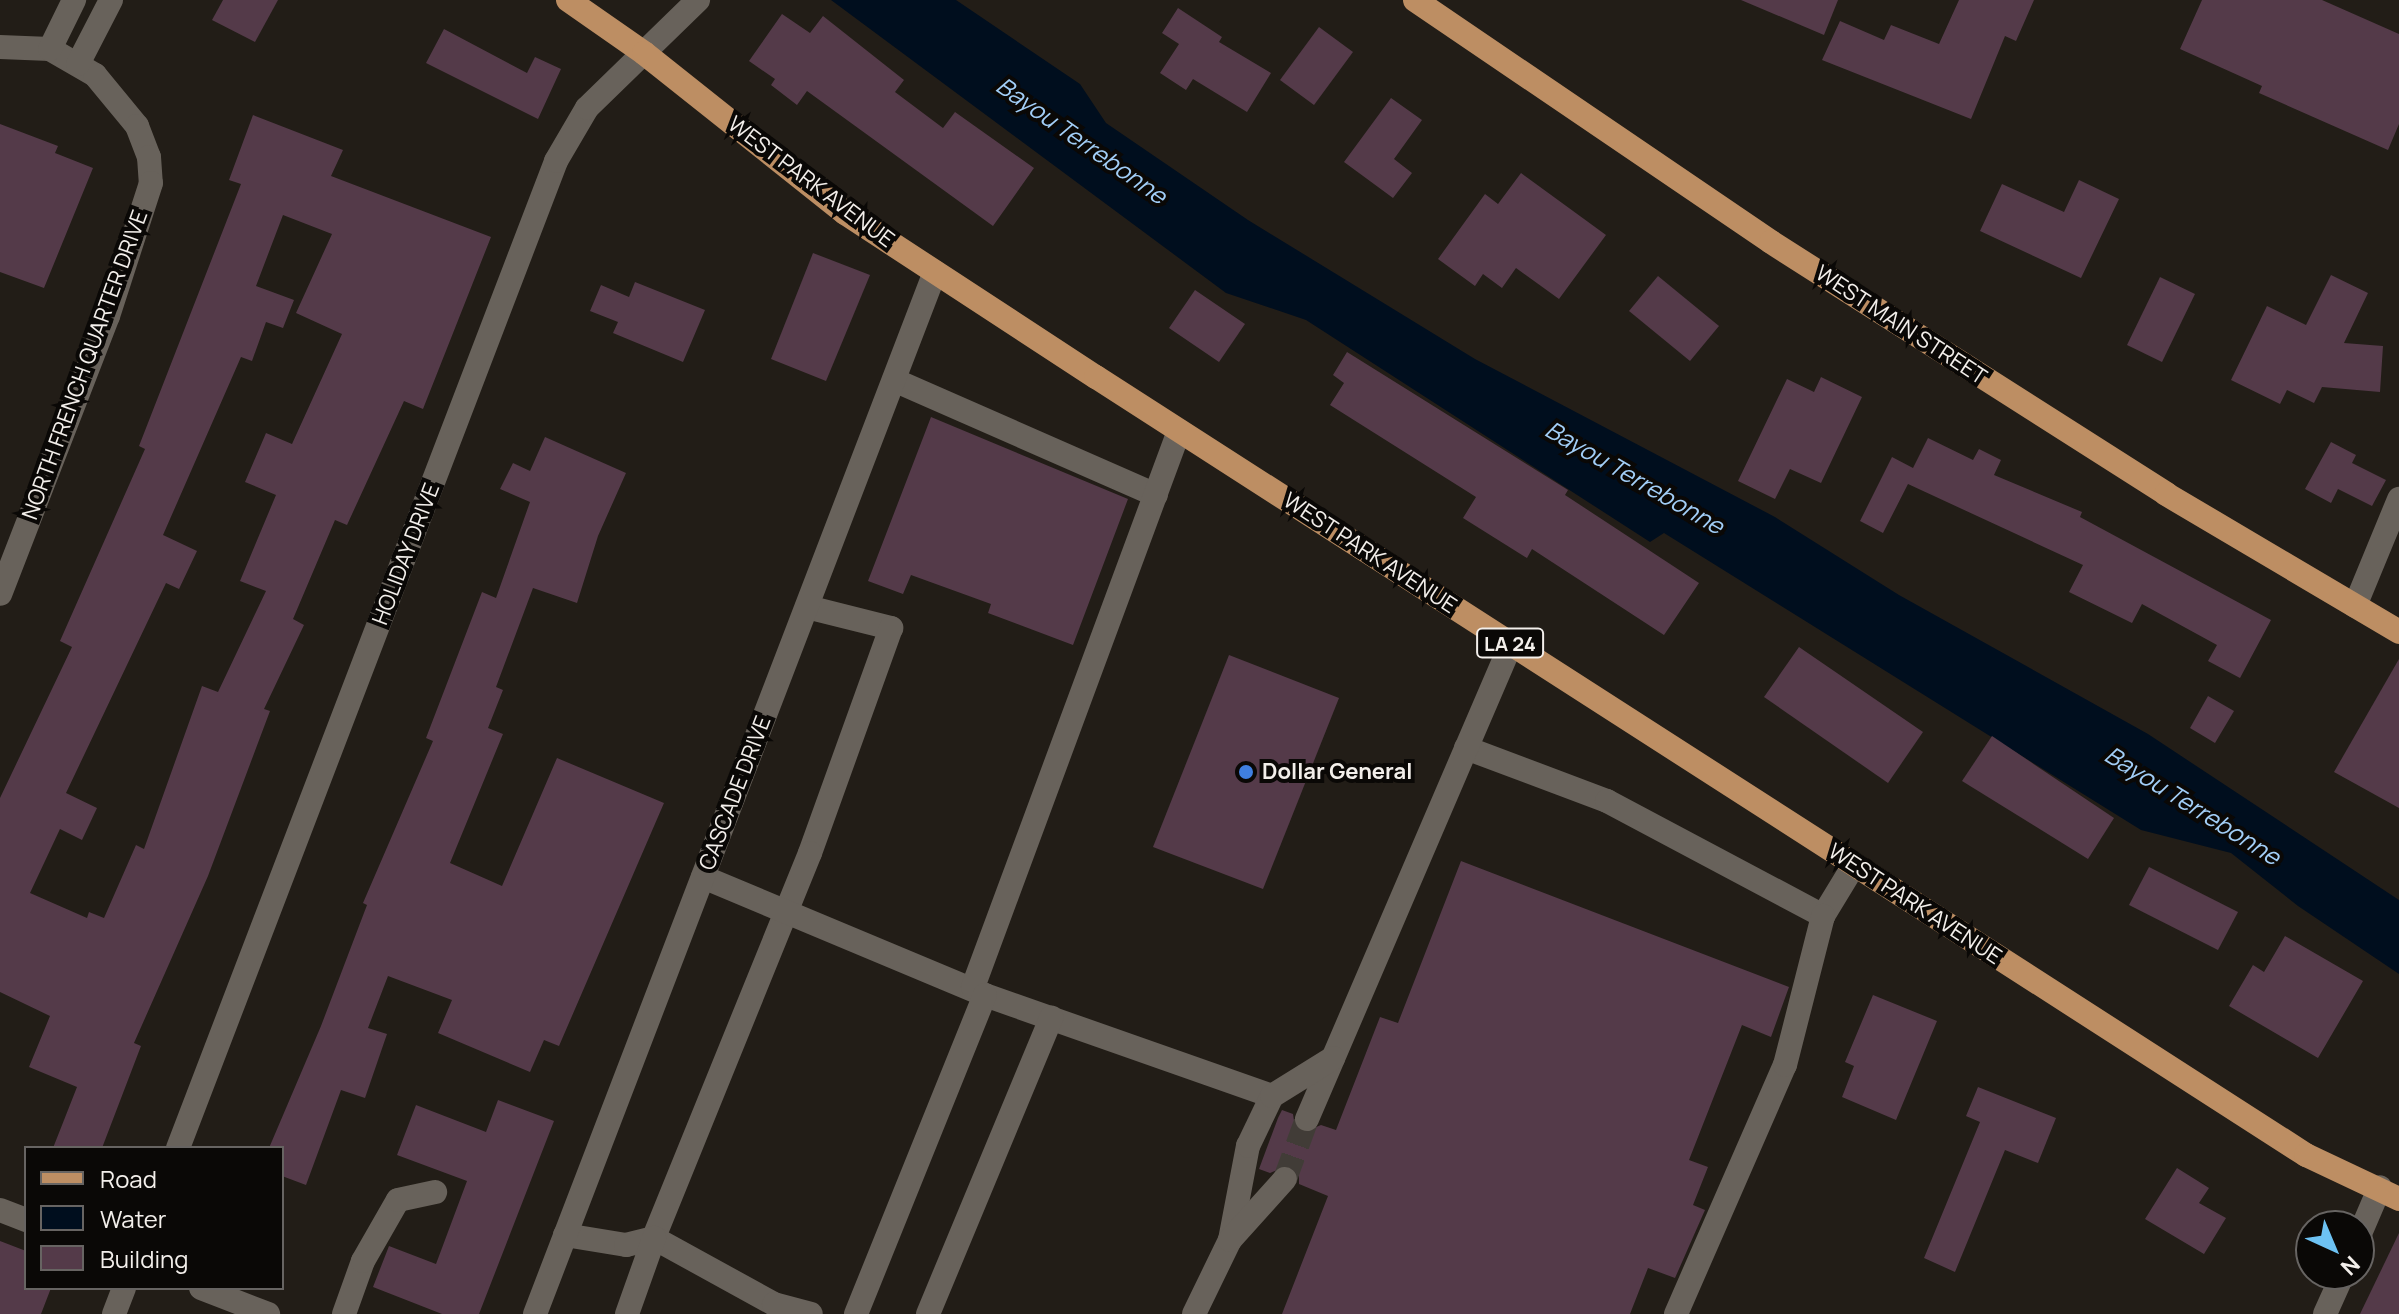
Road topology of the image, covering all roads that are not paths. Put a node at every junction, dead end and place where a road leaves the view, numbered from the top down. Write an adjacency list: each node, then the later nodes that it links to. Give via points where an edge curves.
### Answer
1 (74, 0): 7 (street)
2 (111, 0): 9 (street)
3 (568, 0): 8 (main road, WEST PARK AVENUE / LA 24)
4 (698, 0): 8 (street, HOLIDAY DRIVE)
5 (1415, 0): 16 (main road, WEST MAIN STREET, via 1771,242 2166,494)
6 (0, 47): 7 (street)
7 (50, 49): 9 (street, NORTH FRENCH QUARTER DRIVE)
8 (644, 53): 10 (main road, WEST PARK AVENUE / LA 24, via 845,213); 30 (street, HOLIDAY DRIVE, via 587,108 556,161)
9 (78, 64): 15 (street, NORTH FRENCH QUARTER DRIVE, via 119,99 137,126 149,157 151,183 108,316)
10 (935, 272): 11 (street, CASCADE DRIVE); 12 (main road, WEST PARK AVENUE / LA 24)
11 (894, 380): 13 (street); 17 (street, CASCADE DRIVE)
12 (1179, 431): 13 (street); 19 (main road, WEST PARK AVENUE / LA 24)
13 (1156, 495): 25 (street)
14 (2399, 499): 16 (street)
15 (0, 594)
16 (2355, 606): 18 (main road, WEST MAIN STREET)
17 (807, 607): 22 (street, CASCADE DRIVE); 23 (street, via 891,628)
18 (2399, 632)
19 (1511, 644): 20 (street); 21 (main road, WEST PARK AVENUE / LA 24)
20 (1466, 748): 24 (street, via 1607,801); 27 (street)
21 (1854, 865): 24 (street); 33 (main road, WEST PARK AVENUE / LA 24, via 2306,1155)
22 (703, 877): 23 (street); 37 (street, CASCADE DRIVE)
23 (786, 913): 25 (street); 38 (street)
24 (1823, 916): 52 (street, via 1785,1065)
25 (979, 991): 26 (street); 49 (street)
26 (1051, 1018): 28 (street); 50 (street)
27 (1333, 1058): 28 (street); 29 (street)
28 (1272, 1096): 39 (street, via 1248,1146)
29 (1307, 1119)
30 (179, 1146)
31 (1285, 1179): 39 (street)
32 (435, 1192): 45 (street, via 398,1200 363,1261)
33 (2390, 1193): 35 (street)
34 (0, 1210): 36 (street)
35 (2375, 1214)
36 (24, 1219)
37 (565, 1235): 38 (street, via 626,1245); 46 (street, CASCADE DRIVE)
38 (654, 1238): 47 (street); 48 (street, via 774,1304)
39 (1230, 1240): 51 (street)
40 (123, 1290): 43 (street)
41 (206, 1290): 44 (street)
42 (2336, 1290): 53 (street)
43 (114, 1314)
44 (268, 1314)
45 (344, 1314)
46 (535, 1314)
47 (627, 1314)
48 (811, 1314)
49 (856, 1314)
50 (928, 1314)
51 (1194, 1314)
52 (1676, 1314)
53 (2325, 1314)

